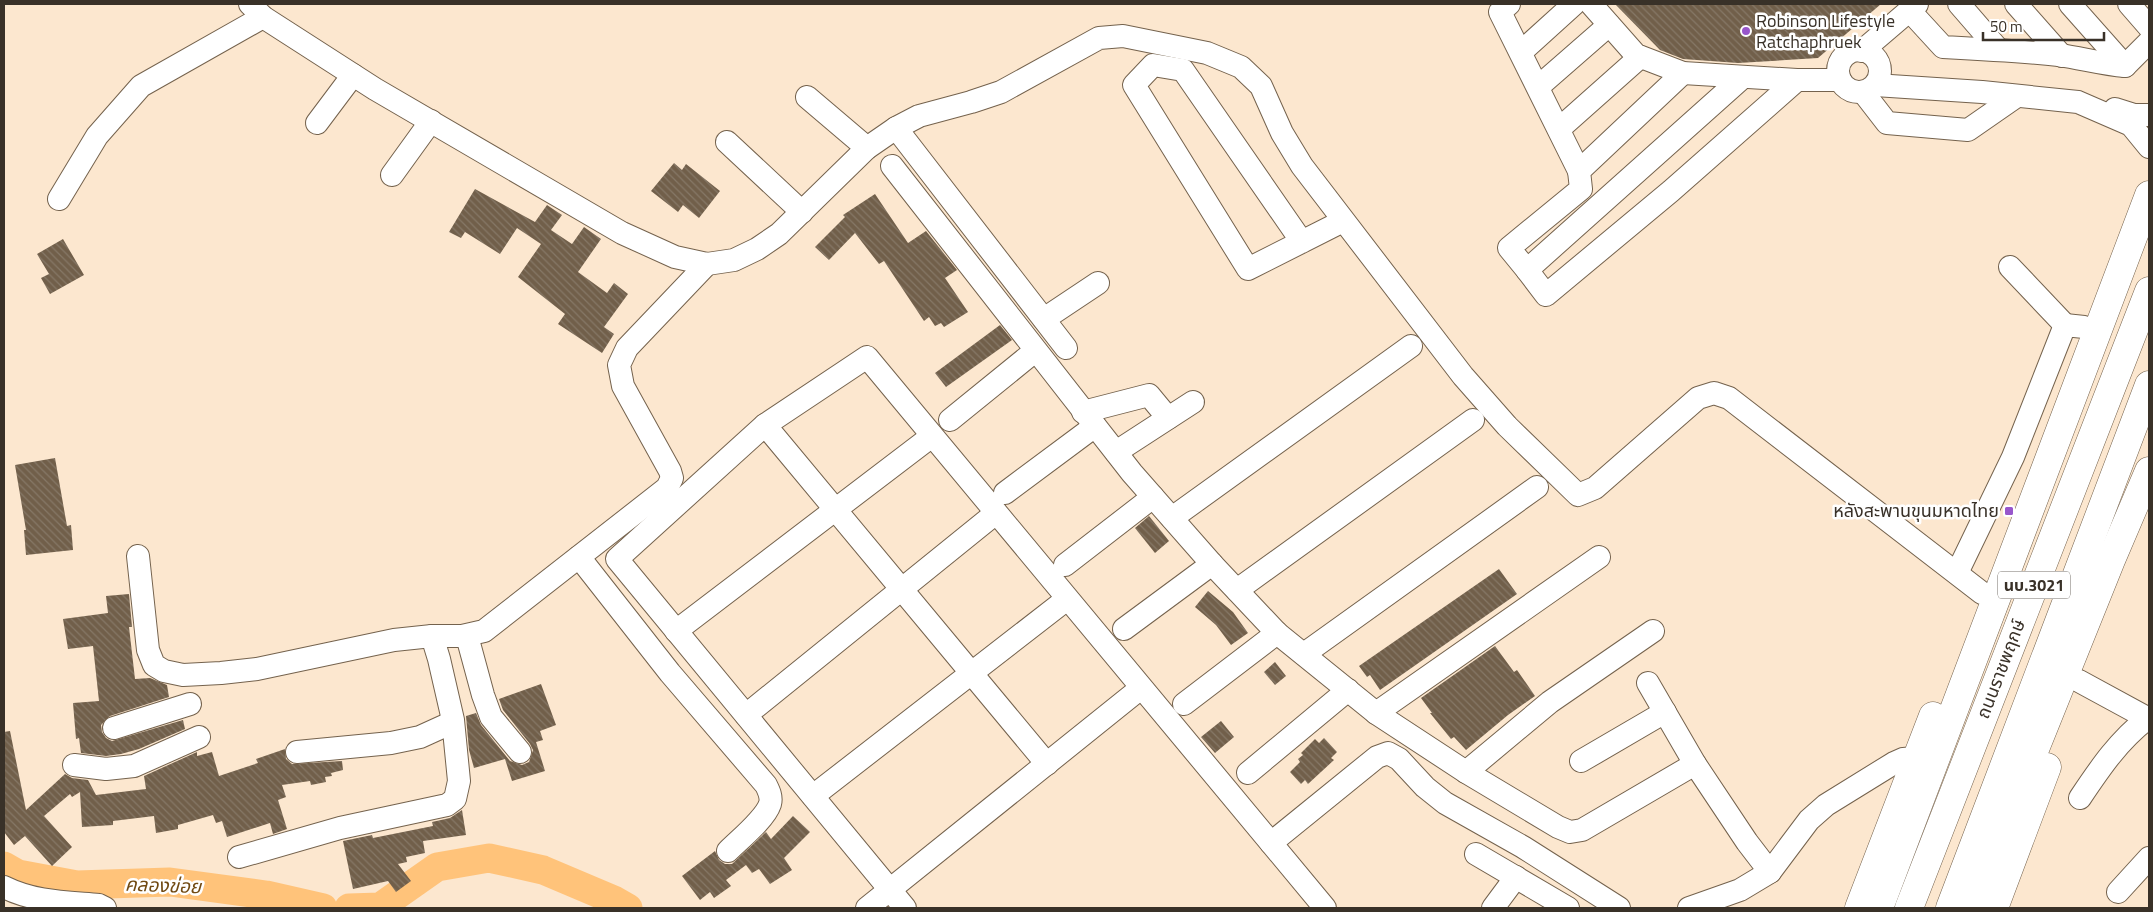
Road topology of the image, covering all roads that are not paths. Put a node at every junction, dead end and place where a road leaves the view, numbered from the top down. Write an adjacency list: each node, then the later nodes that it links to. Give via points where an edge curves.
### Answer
1 (1509, 4): 15 (street, via 1500,12)
2 (1574, 4): 15 (street)
3 (1591, 4): 10 (street)
4 (1960, 4): 13 (street)
5 (2016, 4): 16 (street)
6 (2070, 4): 18 (street)
7 (2129, 4): 11 (street)
8 (1913, 7): 13 (street, via 1943,47); 14 (street)
9 (256, 10): 20 (street); 40 (street, via 141,86 97,136)
10 (1609, 25): 17 (street); 25 (street)
11 (2149, 27)
12 (2149, 42): 18 (street)
13 (1998, 49): 16 (street)
14 (1862, 51): 23 (street, via 1850,52 1841,61); 24 (street, via 1878,62)
15 (1521, 52): 25 (street)
16 (2062, 56): 18 (street)
17 (1640, 57): 19 (street); 32 (street)
18 (2125, 66)
19 (1683, 73): 21 (street); 37 (street)
20 (353, 75): 29 (street); 30 (street)
21 (1743, 77): 22 (street); 46 (street)
22 (1797, 80): 23 (street); 46 (street, via 1546,295)
23 (1840, 80): 24 (street, via 1850,90)
24 (1873, 84): 26 (street); 26 (street, via 1887,123 1968,130); 28 (street, via 2017,86 2081,97 2134,115)
25 (1538, 87): 32 (street)
26 (2017, 96): 34 (street, via 2078,102 2131,125)
27 (807, 98): 35 (street)
28 (2149, 115)
29 (430, 122): 38 (street); 44 (street, via 622,233 675,257)
30 (317, 123)
31 (896, 128): 35 (street); 42 (street, via 919,116 1001,92 1099,38 1123,36 1188,49 1241,66 1261,86 1282,133 1302,166); 49 (street)
32 (1560, 129): 37 (street)
33 (727, 142): 41 (street)
34 (2149, 147)
35 (867, 148): 41 (street)
36 (892, 166): 54 (street)
37 (1579, 171): 46 (street, via 1581,189 1509,248)
38 (392, 175)
39 (2149, 195): 51 (main road, ถนนราชพฤกษ์ / นบ.3021)
40 (59, 199)
41 (802, 212): 44 (street, via 757,249 734,260)
42 (1343, 221): 43 (street); 80 (street, via 1463,376 1506,426 1578,495 1595,488 1698,398 1714,393 1729,398)
43 (1302, 242): 43 (street, via 1248,269 1134,85 1154,65 1183,70)
44 (707, 264): 76 (street, via 627,348 619,365 623,386 670,471 672,478 668,488)
45 (2010, 267): 50 (street)
46 (1527, 270)
47 (1098, 282): 49 (street)
48 (2149, 291): 136 (main road, ถนนราชพฤกษ์ / นบ.3021)
49 (1044, 319): 53 (street)
50 (2065, 325): 51 (street, via 2084,327); 80 (street, via 2013,457)
51 (2096, 333): 73 (main road, ถนนราชพฤกษ์ / นบ.3021)
52 (1412, 346): 74 (street)
53 (1066, 348)
54 (1035, 351): 58 (street); 59 (street)
55 (2149, 385): 67 (main road, ถนนราชพฤกษ์ / นบ.3021)
56 (1193, 402): 57 (street)
57 (1168, 418): 58 (street, via 1148,395); 64 (street)
58 (1089, 419): 64 (street); 69 (street)
59 (950, 420)
60 (1473, 420): 82 (street)
61 (764, 425): 63 (street, via 867,357); 71 (street); 86 (street, via 617,559)
62 (2149, 427): 67 (main road)
63 (932, 436): 71 (street); 72 (street)
64 (1116, 452): 70 (street)
65 (2149, 471): 138 (main road, นบ.3021)
66 (2149, 475): 94 (main road, via 2123,563)
67 (2110, 484): 137 (main road, ถนนราชพฤกษ์ / นบ.3021)
68 (1537, 487): 91 (street)
69 (1005, 492)
70 (1153, 497): 74 (street); 79 (street)
71 (835, 510): 81 (street); 86 (street)
72 (996, 513): 81 (street); 84 (street)
73 (2026, 517): 83 (main road, ถนนราชพฤกษ์); 135 (main road, ถนนราชพฤกษ์ / นบ.3021)
74 (1172, 518): 78 (street)
75 (138, 556): 93 (street, via 148,650 154,665 164,671)
76 (579, 557): 90 (street, via 484,631); 118 (street, via 670,673 766,785 770,803 765,814)
77 (1599, 557): 100 (street)
78 (1212, 564): 82 (street); 85 (street)
79 (1065, 565)
80 (1957, 574): 83 (street)
81 (901, 590): 92 (street); 102 (street)
82 (1237, 590): 88 (street)
83 (1982, 593): 108 (main road, ถนนราชพฤกษ์)
84 (1067, 599): 92 (street); 96 (street)
85 (1124, 629)
86 (676, 631): 102 (street)
87 (1653, 631): 113 (street, via 1550,702)
88 (1277, 633): 91 (street); 99 (street)
89 (432, 636): 90 (street); 93 (street, via 362,646 257,669); 104 (street)
90 (467, 636): 107 (street, via 491,717)
91 (1304, 654): 97 (street)
92 (971, 673): 110 (street); 115 (street)
93 (183, 674): 98 (street)
94 (2079, 681): 103 (street); 139 (main road)
95 (1648, 683): 101 (street)
96 (1141, 688): 110 (street); 117 (street)
97 (1348, 690): 100 (street); 114 (street)
98 (190, 704): 105 (street); 112 (street, via 200,744 134,766 106,769)
99 (1184, 704)
100 (1376, 712): 113 (street)
101 (1665, 712): 109 (street); 111 (street)
102 (746, 715): 115 (street)
103 (2149, 719): 116 (street, via 2104,761)
104 (453, 722): 106 (street, via 433,733 406,740); 120 (street, via 460,781 455,799 447,805 340,828)
105 (114, 728)
106 (296, 752)
107 (520, 752)
108 (1916, 758): 122 (street, via 1894,763 1826,805 1809,820); 134 (main road, ถนนราชพฤกษ์)
109 (1581, 761)
110 (1046, 764): 124 (street)
111 (1695, 764): 113 (street, via 1582,830 1570,832); 122 (street)
112 (74, 765)
113 (1466, 772)
114 (1248, 773)
115 (813, 796): 124 (street)
116 (2080, 798)
117 (1271, 843): 130 (street); 132 (street, via 1377,757 1388,753 1399,759 1445,803 1523,847)
118 (728, 851)
119 (1476, 854): 126 (street)
120 (239, 857)
121 (2149, 858): 125 (street)
122 (1770, 872): 133 (street, via 1740,890)
123 (4, 887): 127 (street, via 40,900)
124 (890, 890): 128 (street); 129 (street)
125 (2118, 892)
126 (1508, 897): 131 (street)
127 (105, 908)
128 (867, 908)
129 (906, 908)
130 (1325, 908)
131 (1568, 908)
132 (1619, 908)
133 (1689, 908)
134 (1859, 908)
135 (1879, 908)
136 (1909, 908)
137 (1950, 908)
138 (1971, 908)
139 (1994, 908)

